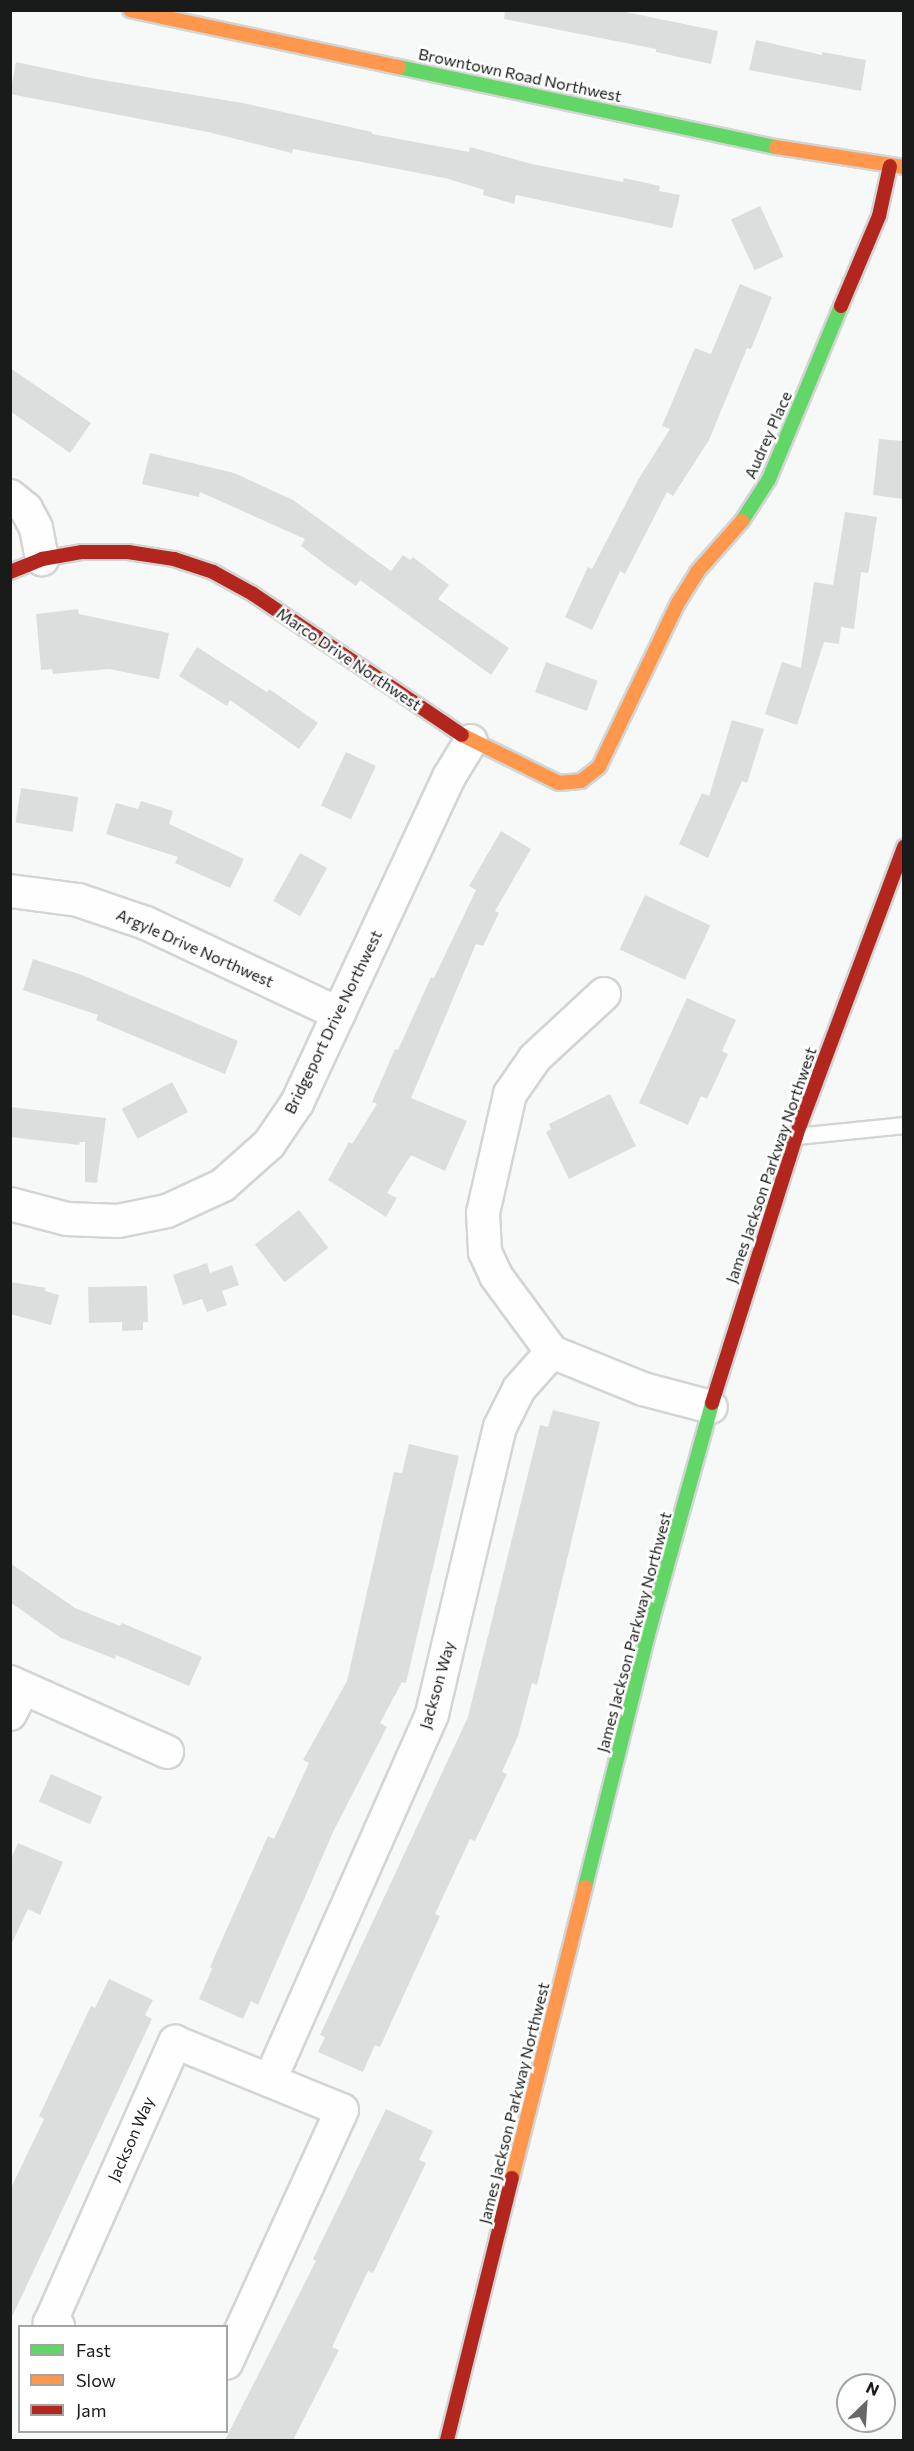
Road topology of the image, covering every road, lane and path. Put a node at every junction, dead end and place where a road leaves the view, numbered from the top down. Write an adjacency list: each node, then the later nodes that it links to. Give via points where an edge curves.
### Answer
1 (130, 10): 2 (street, Browntown Road Northwest, via 797,151)
2 (897, 167): 6 (street, Audrey Place, via 769,479 747,515 697,572)
3 (10, 496): 4 (street, via 26,509 36,528)
4 (42, 559): 5 (street, Marco Drive Northwest); 7 (street, Marco Drive Northwest, via 82,552 128,552 174,559 213,572 253,594)
5 (10, 572)
6 (634, 695): 7 (street, Marco Drive Northwest, via 599,767 581,781 559,783)
7 (471, 741): 11 (street, Bridgeport Drive Northwest, via 449,777)
8 (903, 847): 13 (street, James Jackson Parkway Northwest)
9 (10, 891): 11 (street, Argyle Drive Northwest, via 78,900 146,923)
10 (604, 994): 15 (street, via 535,1058 510,1094 483,1213 485,1252 496,1276)
11 (339, 1014): 14 (street, Bridgeport Drive Northwest, via 297,1103 269,1144 223,1185 167,1211 118,1221 67,1219)
12 (903, 1125): 13 (lane)
13 (796, 1136): 16 (street, James Jackson Parkway Northwest)
14 (10, 1203)
15 (552, 1353): 16 (street, via 643,1389); 19 (street, Jackson Way, via 519,1389 500,1427 432,1714)
16 (711, 1407): 22 (street, James Jackson Parkway Northwest, via 644,1650)
17 (15, 1695): 18 (street)
18 (167, 1752)
19 (270, 2080): 20 (street, Jackson Way, via 175,2042 50,2323); 21 (street, Jackson Way, via 342,2110)
20 (55, 2325)
21 (228, 2359)
22 (447, 2440)

